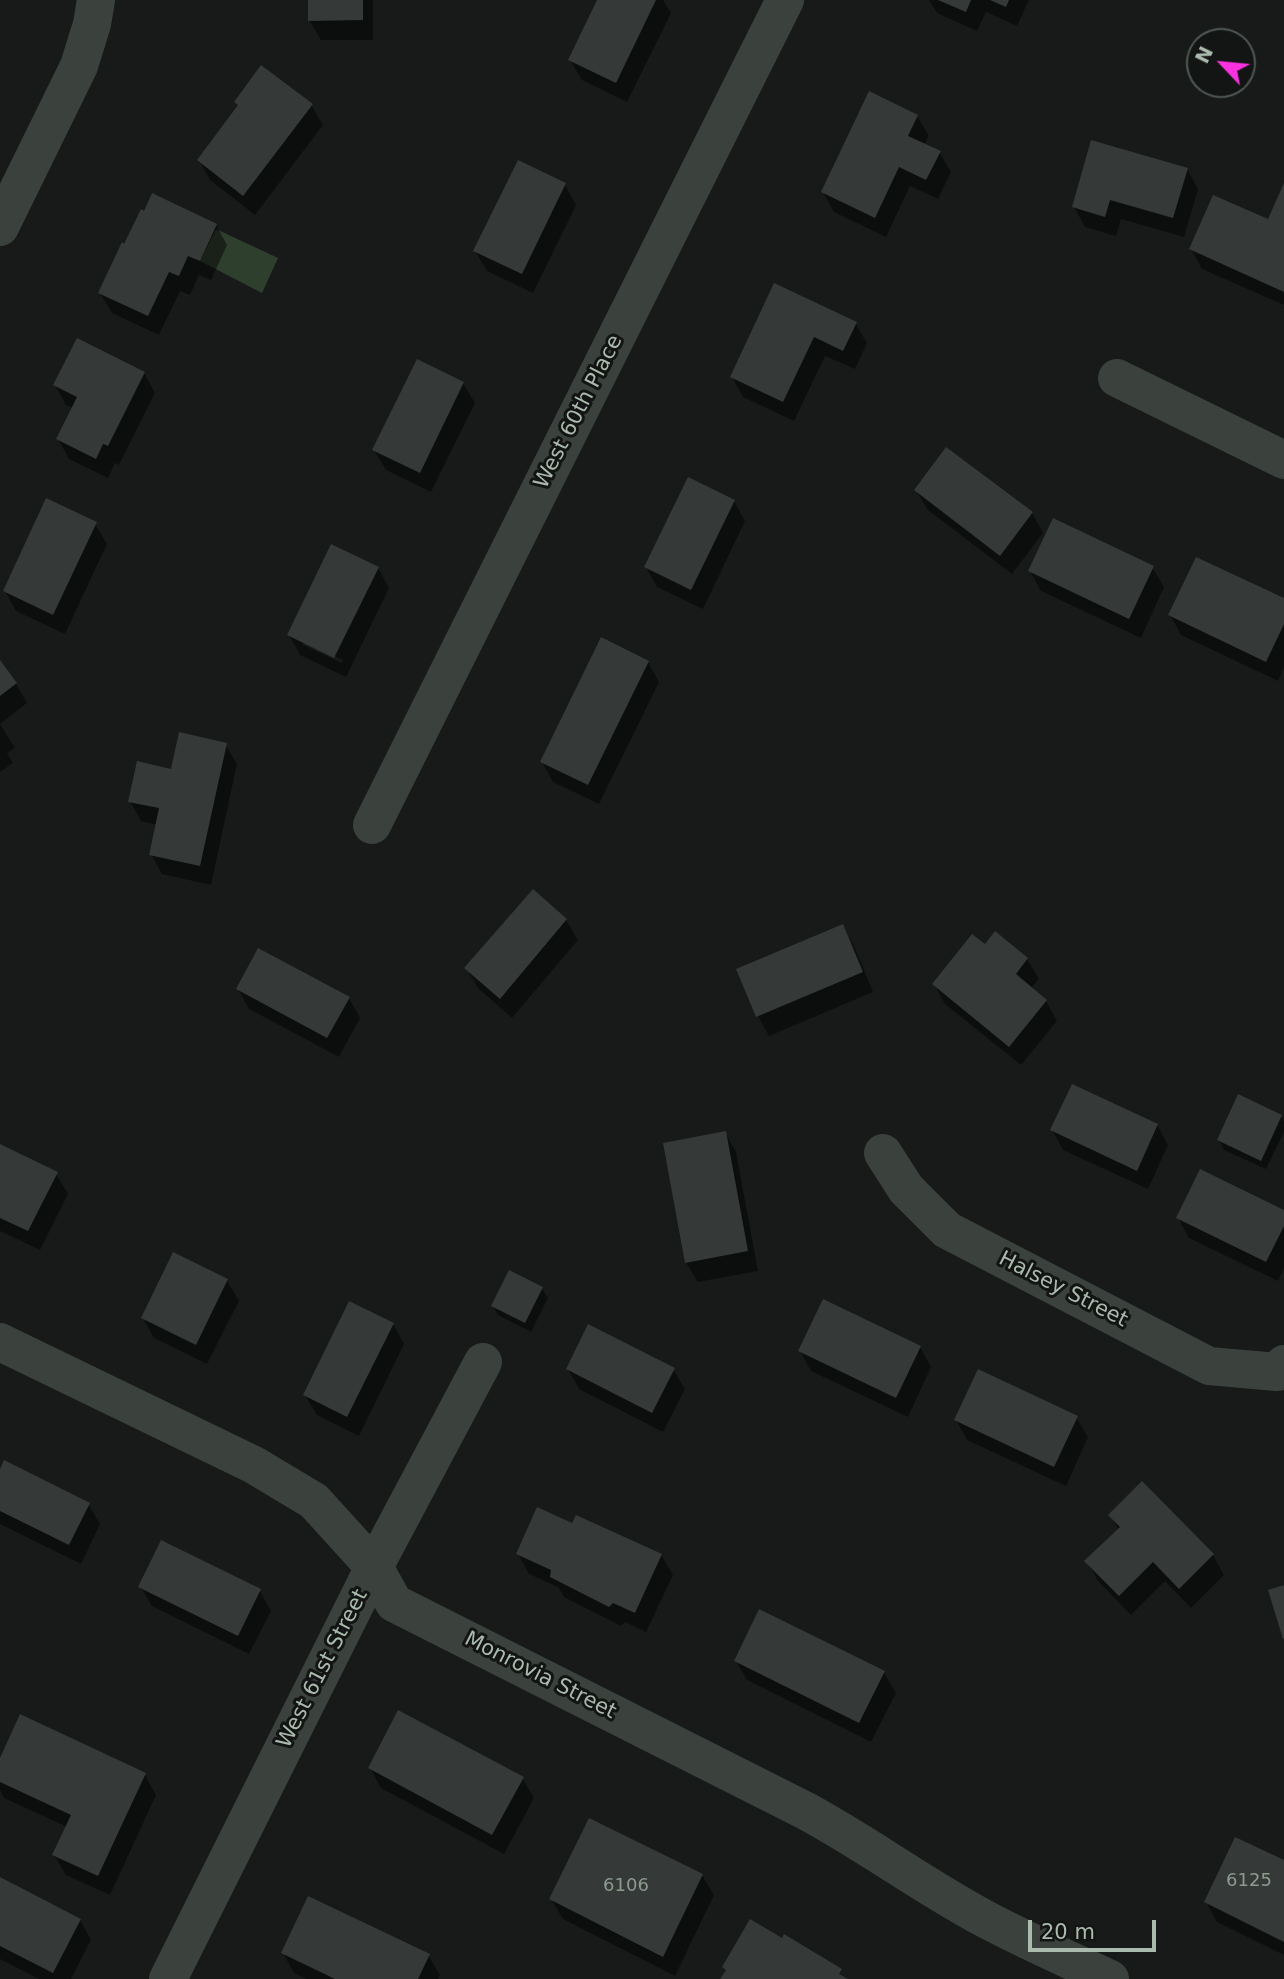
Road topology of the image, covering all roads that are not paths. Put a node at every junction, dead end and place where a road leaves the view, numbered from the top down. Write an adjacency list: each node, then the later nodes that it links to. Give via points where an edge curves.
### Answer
1 (96, 0): 3 (street, via 79,65)
2 (785, 0): 6 (street, West 60th Place)
3 (0, 227)
4 (1116, 378): 5 (street)
5 (1284, 460)
6 (373, 825)
7 (883, 1153): 10 (street, Halsey Street, via 905,1189 947,1230 1209,1366)
8 (0, 1342): 11 (street, Monrovia Street, via 254,1465 314,1501)
9 (482, 1362): 11 (street, West 61st Street)
10 (1280, 1368)
11 (374, 1567): 12 (street, West 61st Street); 13 (street, Monrovia Street, via 394,1603 806,1811 989,1921)
12 (168, 1979)
13 (1110, 1979)

